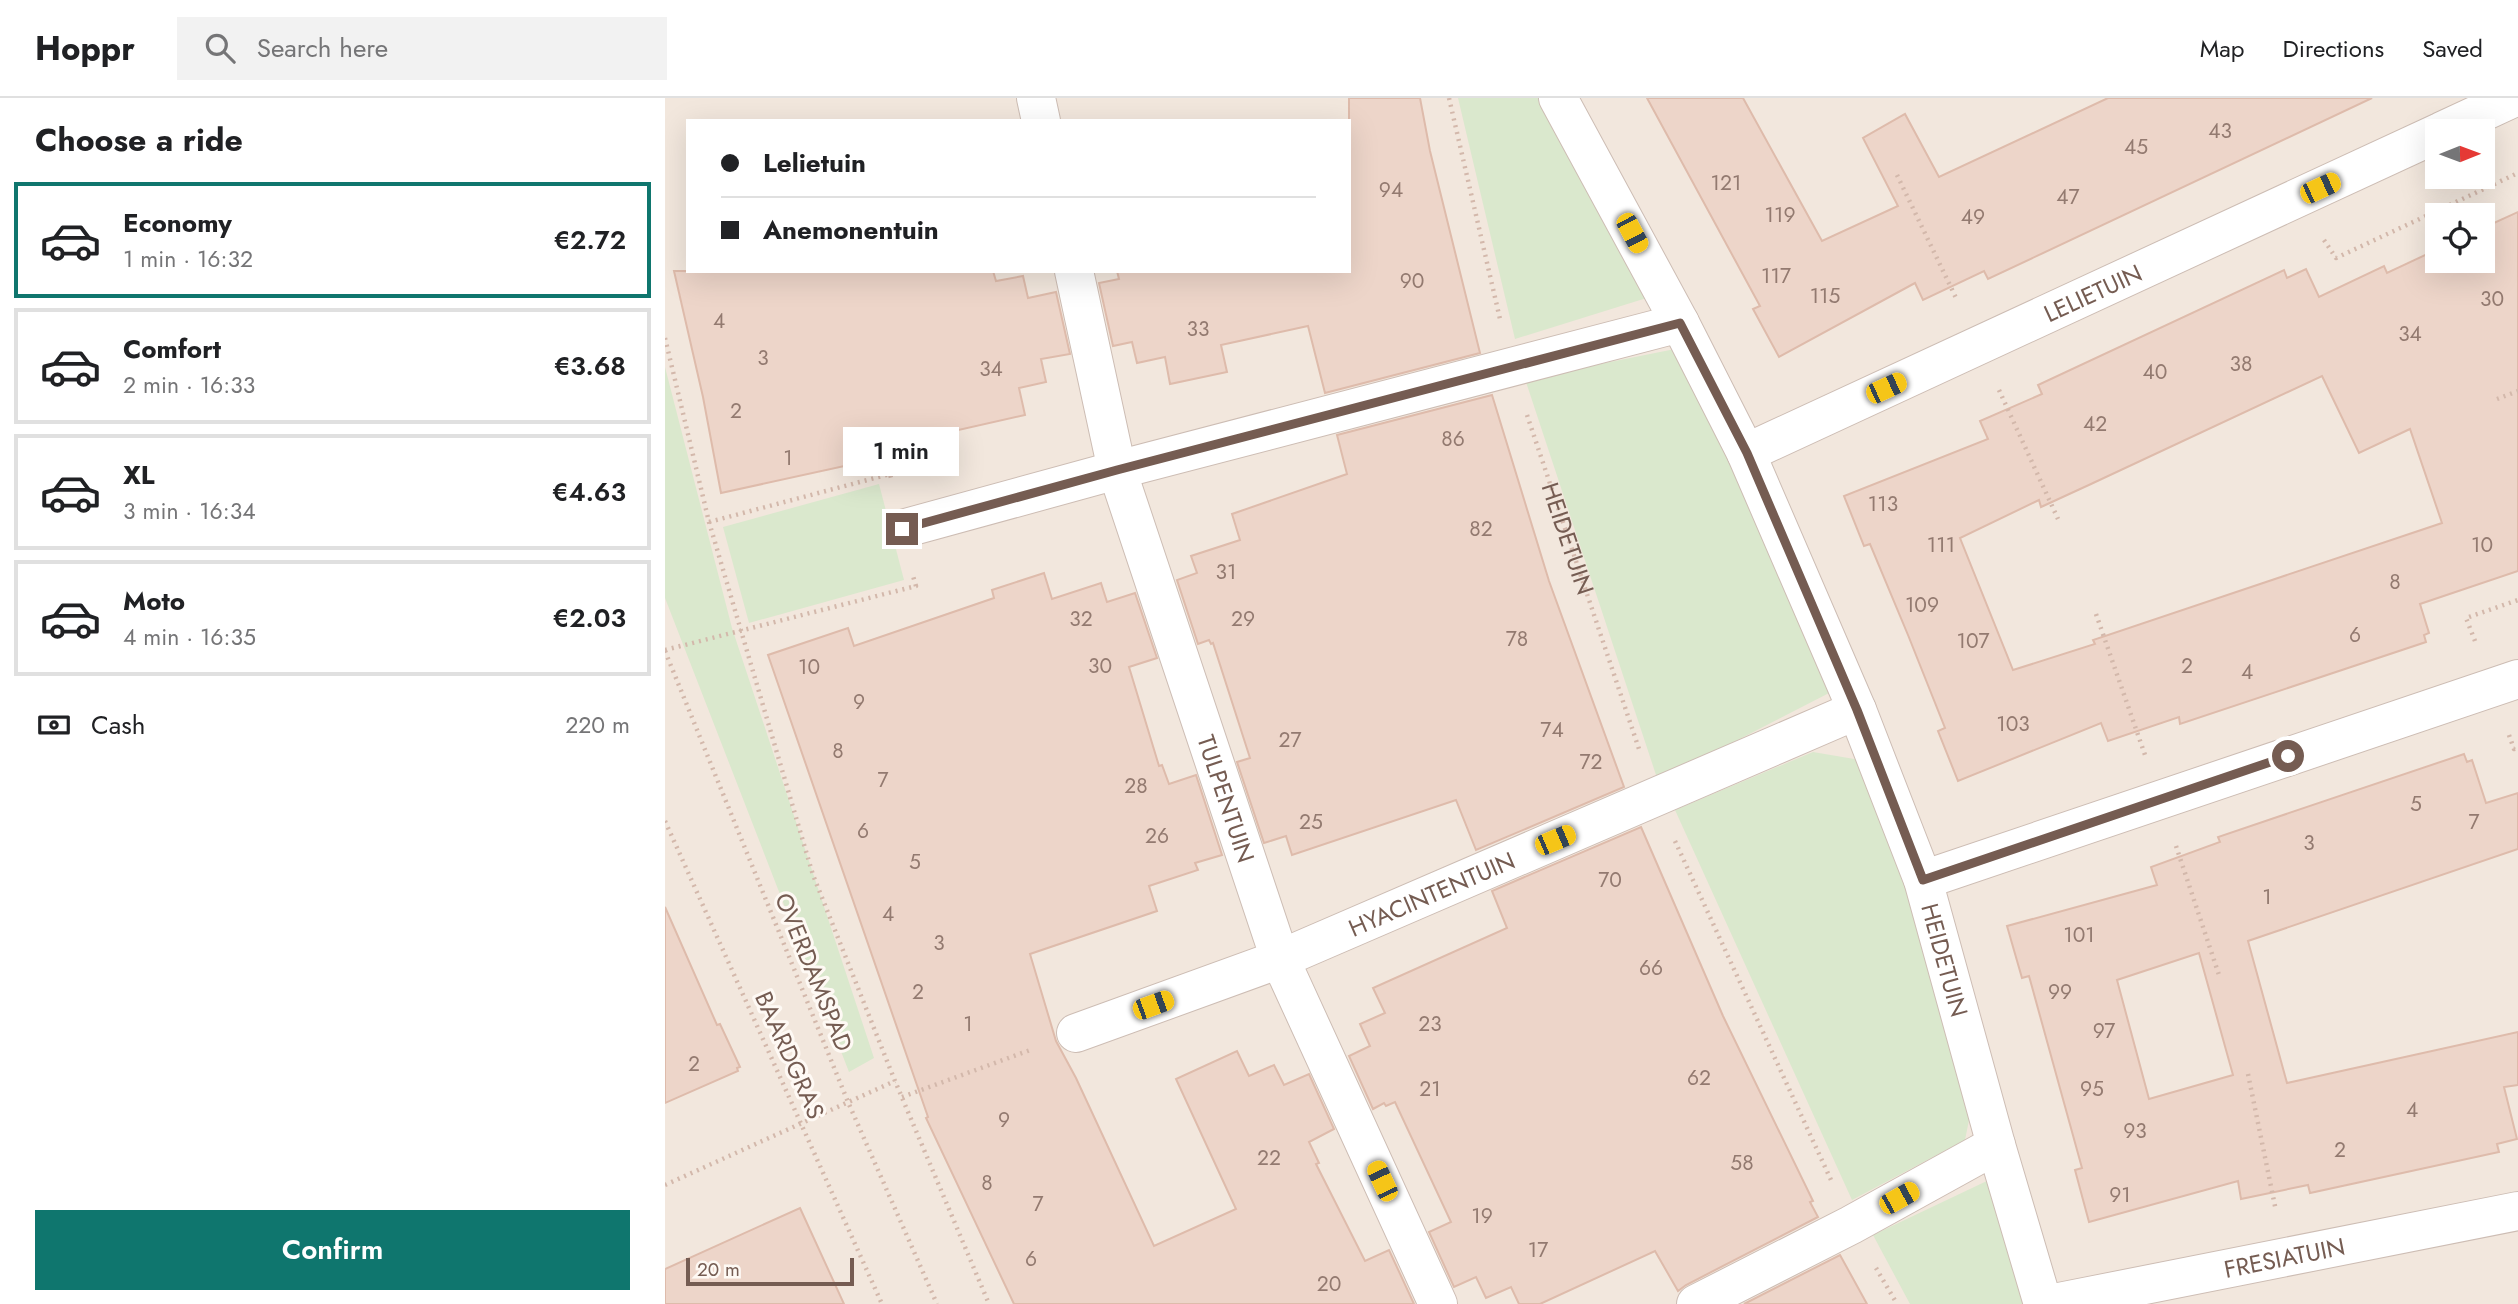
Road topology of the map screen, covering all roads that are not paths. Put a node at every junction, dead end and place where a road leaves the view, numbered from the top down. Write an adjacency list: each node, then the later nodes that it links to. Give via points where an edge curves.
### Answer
1 (1036, 98): 4 (street)
2 (1559, 98): 8 (street, HEIDETUIN)
3 (2513, 98): 5 (street, LELIETUIN)
4 (1041, 119)
5 (2468, 119)
6 (2425, 139): 9 (street, LELIETUIN)
7 (1074, 273): 10 (street, TULPENTUIN)
8 (1680, 323): 9 (street, HEIDETUIN); 10 (street)
9 (1747, 453): 13 (street, HEIDETUIN)
10 (1117, 470): 11 (street); 15 (street, TULPENTUIN)
11 (902, 529)
12 (2505, 683): 14 (street)
13 (1857, 710): 14 (street, HEIDETUIN); 15 (street, HYACINTENTUIN)
14 (1923, 880): 17 (street, HEIDETUIN)
15 (1280, 959): 16 (street, HYACINTENTUIN); 19 (street, TULPENTUIN)
16 (1076, 1033)
17 (1996, 1145): 20 (street); 21 (street, HEIDETUIN)
18 (2518, 1211): 22 (street, FRESIATUIN)
19 (1438, 1304)
20 (1696, 1304)
21 (2043, 1304)
22 (2049, 1304)

